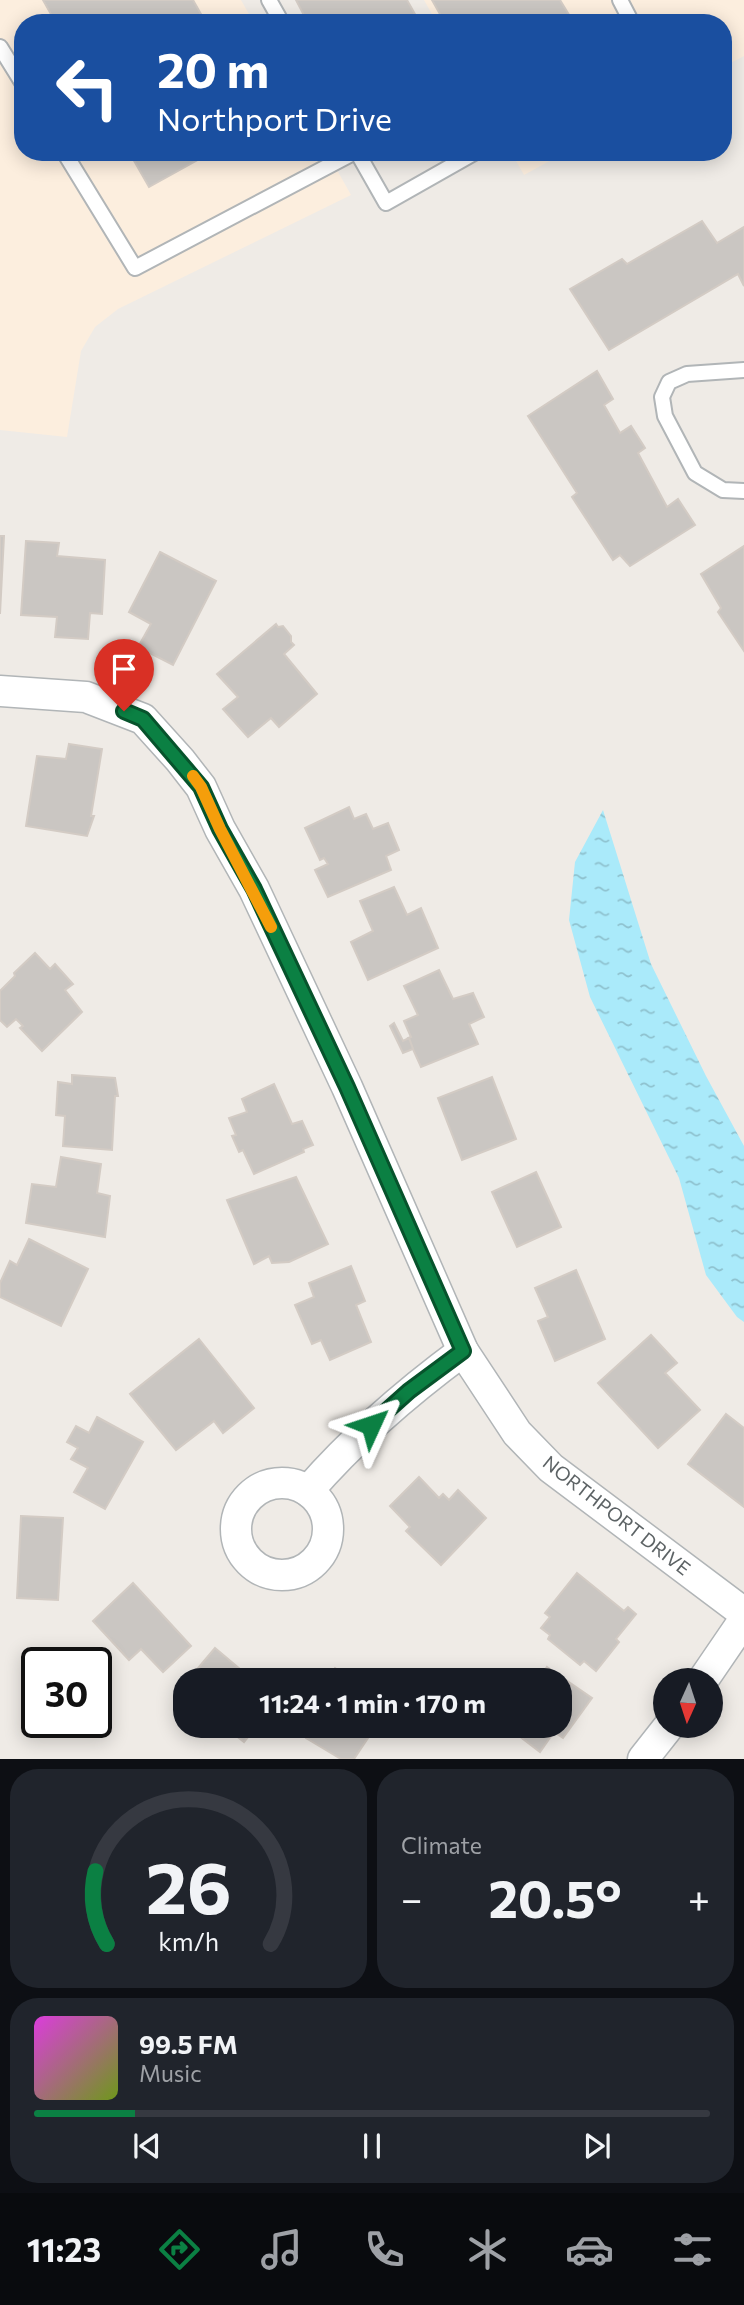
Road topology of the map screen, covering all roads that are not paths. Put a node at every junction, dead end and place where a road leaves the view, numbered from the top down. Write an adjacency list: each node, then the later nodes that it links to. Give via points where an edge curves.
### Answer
1 (0, 47): 2 (lane)
2 (14, 70)
3 (70, 161): 4 (lane, via 135,268)
4 (339, 161)
5 (361, 161): 6 (lane, via 386,203)
6 (460, 161)
7 (744, 370): 8 (lane, via 687,374 668,382 662,397 666,416 695,473 723,490)
8 (744, 491)
9 (0, 691): 10 (street, NORTHPORT DRIVE, via 86,697 143,719 201,787 347,1087)
10 (463, 1351): 11 (street, via 399,1400); 12 (street, NORTHPORT DRIVE, via 517,1433 551,1468)
11 (308, 1491)
12 (744, 1613)
13 (744, 1620): 14 (street)
14 (711, 1668)
15 (659, 1738): 16 (street)
16 (643, 1759)

